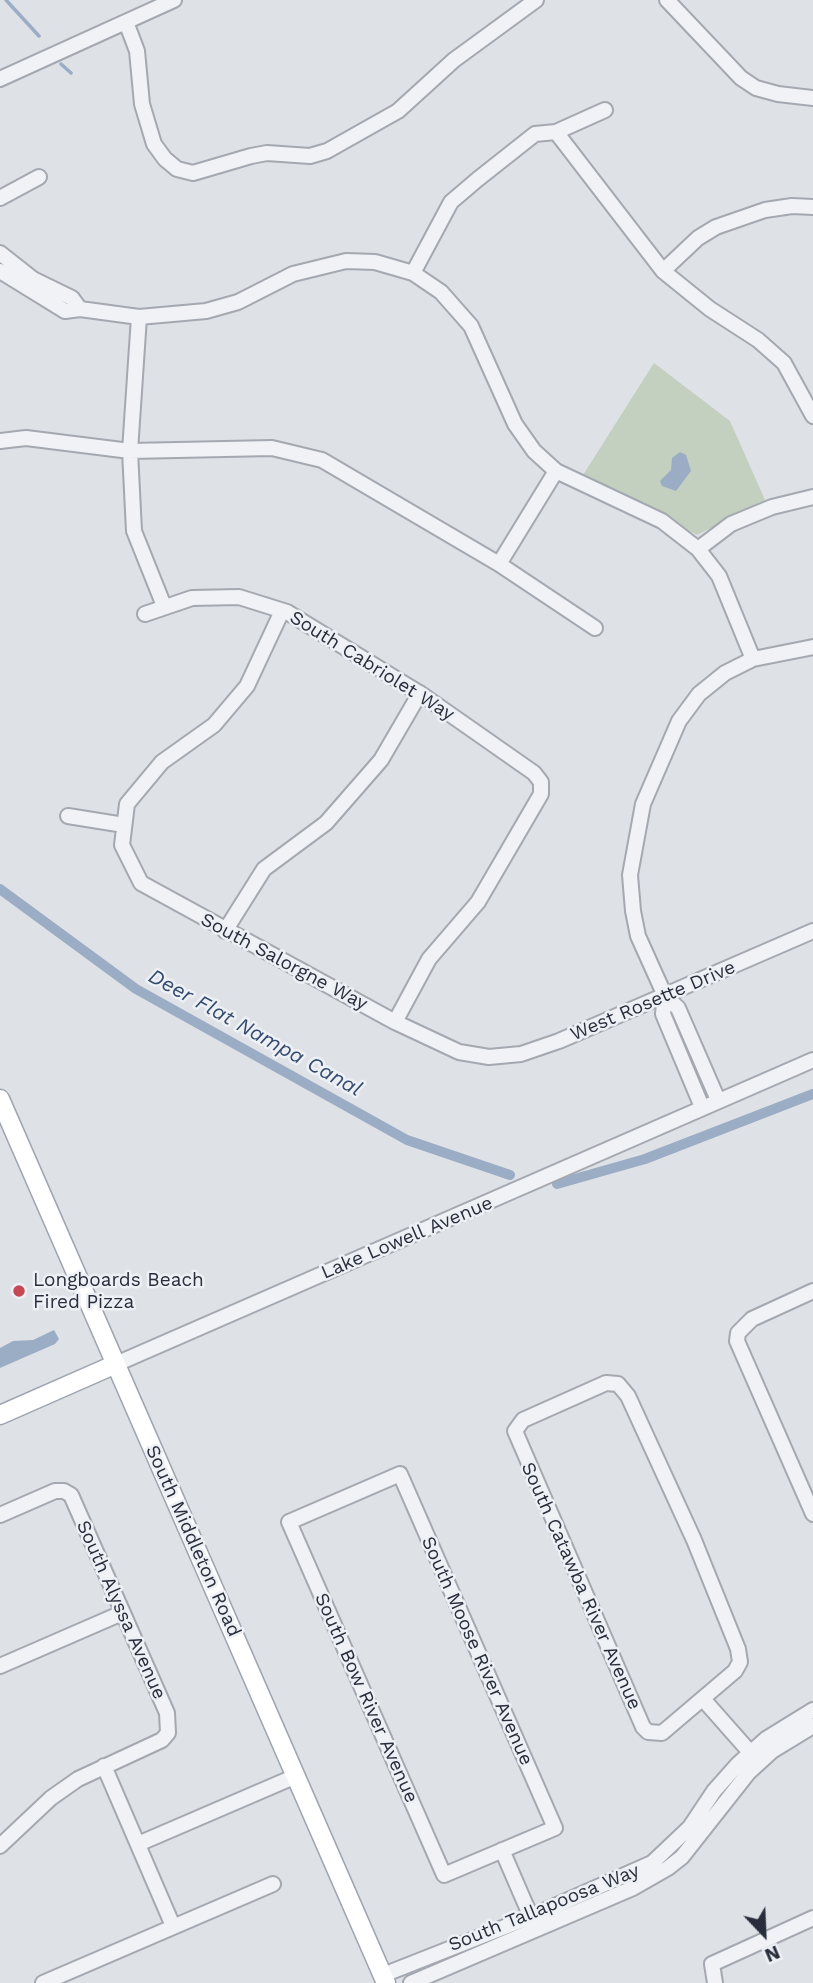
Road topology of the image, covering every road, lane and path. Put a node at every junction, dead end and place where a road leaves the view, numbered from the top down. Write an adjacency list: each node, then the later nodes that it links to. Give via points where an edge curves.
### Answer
1 (174, 0): 4 (street)
2 (536, 0): 4 (street, via 454,60 398,111 327,151 310,156 267,153 193,173 177,169 154,144 142,104 138,51)
3 (671, 2): 6 (street, via 741,78 767,91)
4 (126, 22): 5 (street)
5 (0, 79)
6 (813, 99)
7 (605, 110): 8 (street)
8 (556, 132): 13 (street); 14 (street, via 535,134 451,202)
9 (39, 177): 10 (street)
10 (0, 198)
11 (813, 207): 13 (street, via 765,210 716,227)
12 (0, 253): 15 (street)
13 (663, 271): 17 (street, via 784,363)
14 (413, 273): 16 (street, via 375,262 323,264 238,302 206,311); 20 (street, via 441,292 471,326 515,424)
15 (9, 274): 16 (street, via 65,311)
16 (139, 317): 19 (street)
17 (813, 416)
18 (0, 441): 19 (street, via 26,438)
19 (130, 451): 23 (street, via 272,448 321,460); 24 (street, via 134,531)
20 (556, 471): 22 (street, via 662,521); 23 (street)
21 (813, 497): 22 (street, via 731,524)
22 (698, 549): 29 (street, via 724,586)
23 (499, 564): 27 (street)
24 (164, 606): 25 (street, South Cabriolet Way, via 192,598 239,597); 26 (street, South Cabriolet Way)
25 (282, 611): 30 (street, South Cabriolet Way); 32 (street, via 247,686 214,725 162,762 127,804)
26 (145, 614)
27 (594, 628)
28 (813, 646): 29 (street)
29 (753, 659): 35 (street, via 699,694 679,721 643,804 630,874 633,911 638,936)
30 (420, 693): 33 (street, via 381,760 327,823 264,869); 36 (street, South Cabriolet Way, via 534,773 541,782 541,794 478,902 429,959)
31 (68, 816): 32 (street)
32 (124, 825): 33 (street, South Salorgne Way, via 122,845 141,883)
33 (225, 931): 36 (street, South Salorgne Way)
34 (813, 931): 35 (street, West Rosette Drive)
35 (665, 996): 37 (street, West Rosette Drive, via 522,1054); 40 (street, via 678,1008); 41 (street, via 663,1014)
36 (395, 1021): 37 (street, South Salorgne Way, via 459,1052)
37 (489, 1057)
38 (813, 1059): 40 (street, Lake Lowell Avenue)
39 (0, 1099): 43 (main road, South Middleton Road)
40 (718, 1100): 41 (street, Lake Lowell Avenue)
41 (702, 1107): 43 (street, Lake Lowell Avenue)
42 (813, 1292): 45 (street, via 752,1319 738,1333 740,1350)
43 (116, 1364): 44 (main road, Lake Lowell Avenue); 55 (main road, South Middleton Road)
44 (0, 1415)
45 (813, 1514)
46 (0, 1515): 48 (street, South Alyssa Avenue, via 64,1490 71,1496)
47 (289, 1522): 58 (street, South Bow River Avenue, via 443,1875); 58 (street, South Moose River Avenue, via 400,1474 555,1828)
48 (122, 1613): 49 (street); 54 (street, South Alyssa Avenue, via 167,1713 168,1733)
49 (0, 1666)
50 (703, 1699): 50 (street, South Catawba River Avenue, via 735,1671 740,1662 738,1649 691,1531 628,1396 618,1384 606,1382 523,1420 515,1431 643,1727 655,1734 668,1729); 53 (street)
51 (813, 1710): 53 (street, South Tallapoosa Way)
52 (813, 1726): 53 (street, South Tallapoosa Way)
53 (755, 1758): 61 (street, South Tallapoosa Way, via 682,1857 668,1868 633,1888)
54 (104, 1766): 56 (street); 57 (street, via 51,1798)
55 (296, 1776): 56 (street); 63 (main road, South Middleton Road)
56 (138, 1844): 62 (street)
57 (0, 1846)
58 (502, 1850): 61 (street)
59 (273, 1884): 62 (street)
60 (813, 1918): 66 (street, via 712,1964)
61 (533, 1923): 63 (street, South Tallapoosa Way); 65 (street, South Tallapoosa Way)
62 (173, 1926): 64 (street)
63 (385, 1979)
64 (43, 1983)
65 (411, 1983)
66 (715, 1983)

